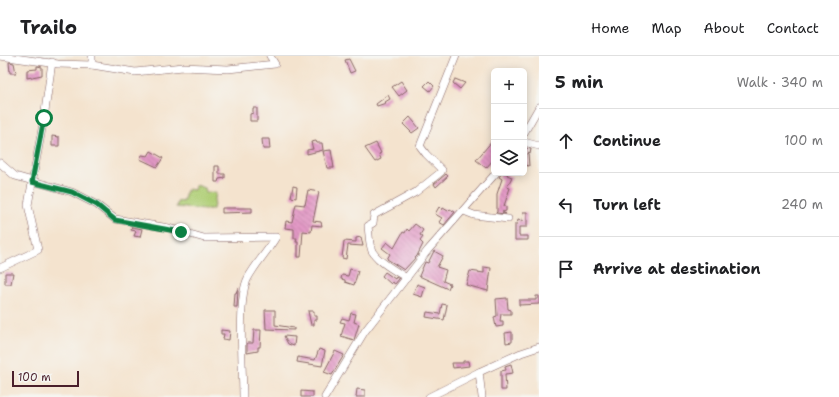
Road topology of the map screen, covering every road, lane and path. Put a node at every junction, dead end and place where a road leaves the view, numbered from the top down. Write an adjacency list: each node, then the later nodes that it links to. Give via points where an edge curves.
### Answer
1 (0, 56): 5 (street)
2 (92, 56): 6 (street)
3 (270, 56): 6 (street, via 275,64 228,69 183,67 135,72)
4 (456, 56): 17 (street, via 420,146 442,170 441,172 416,192 374,216 373,223 368,226 371,250 392,269)
5 (52, 62): 6 (street); 13 (street)
6 (92, 65)
7 (539, 107): 8 (street)
8 (527, 128)
9 (527, 143): 10 (street)
10 (539, 146)
11 (0, 163): 13 (street, via 15,176)
12 (493, 176): 14 (street)
13 (32, 182): 16 (street, via 28,205 38,250); 20 (street, via 72,192 97,205 115,220 169,228 204,238 276,237 245,286 242,307)
14 (464, 211): 15 (street, via 474,215); 17 (street, via 428,250)
15 (508, 219)
16 (0, 268)
17 (407, 278): 21 (street, via 365,331)
18 (539, 348): 19 (street, via 521,353)
19 (479, 372): 22 (street); 23 (street)
20 (243, 397)
21 (325, 397)
22 (429, 397)
23 (482, 397)

